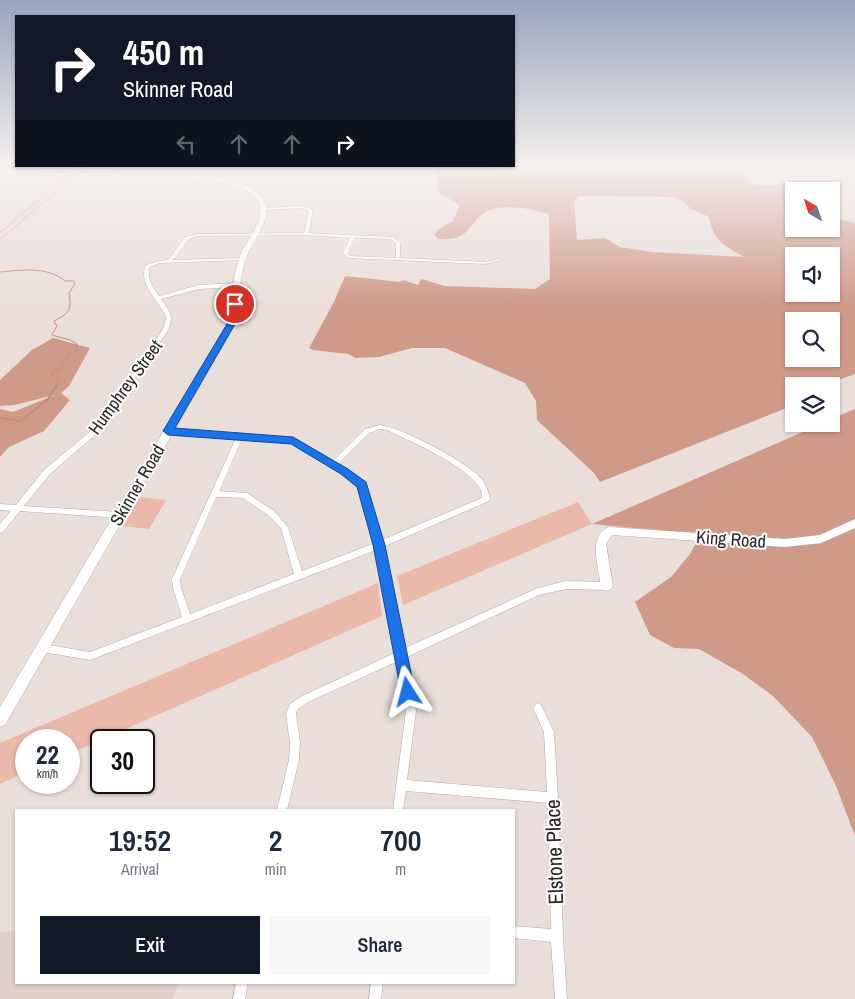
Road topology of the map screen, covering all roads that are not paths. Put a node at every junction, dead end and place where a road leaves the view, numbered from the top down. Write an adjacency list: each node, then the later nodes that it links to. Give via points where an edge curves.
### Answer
1 (28, 213): 7 (main road)
2 (263, 213): 5 (street, Skinner Road)
3 (310, 213): 4 (street)
4 (306, 234): 5 (street); 6 (street)
5 (254, 236): 9 (street, Skinner Road); 11 (street, via 192,235)
6 (353, 236): 8 (street, via 394,238 400,248); 8 (street, via 346,256)
7 (0, 237)
8 (398, 258): 10 (street, via 485,263)
9 (243, 259): 11 (street); 12 (street, Skinner Road)
10 (501, 260)
11 (169, 262): 13 (street, via 150,264 145,270 146,280)
12 (238, 285): 13 (street, via 199,287); 14 (street, Skinner Road, via 231,324)
13 (159, 298): 19 (street, Humphrey Street, via 168,314 166,329 94,432 46,472)
14 (168, 431): 15 (street); 20 (street, Skinner Road)
15 (240, 436): 16 (street, via 293,441); 17 (street)
16 (334, 465): 23 (street, via 362,485); 23 (street, via 367,431 380,427 453,461 482,483 487,493 482,503)
17 (214, 494): 24 (street, via 244,495 270,514 284,528); 26 (street, via 176,579)
18 (0, 506): 19 (street)
19 (17, 508): 20 (street); 22 (street, Humphrey Street)
20 (120, 515): 27 (street, Skinner Road)
21 (855, 523): 25 (street, King Road, via 821,539 785,543 609,531 601,544)
22 (0, 530)
23 (379, 545): 24 (street); 28 (street)
24 (299, 576): 26 (street)
25 (607, 586): 28 (street, via 566,585 538,592)
26 (187, 619): 27 (street, via 90,656)
27 (43, 648): 30 (street, Skinner Road)
28 (402, 655): 31 (street, via 411,711); 33 (street, via 293,707 294,760)
29 (538, 708): 32 (street, Elstone Place, via 548,732)
30 (0, 720)
31 (402, 784): 32 (street); 34 (street)
32 (553, 798): 36 (street, Elstone Place)
33 (282, 809)
34 (398, 809)
35 (515, 932): 36 (street)
36 (557, 936): 41 (street, Elstone Place)
37 (242, 984): 39 (street)
38 (377, 984): 40 (street)
39 (239, 999)
40 (375, 999)
41 (561, 999)

